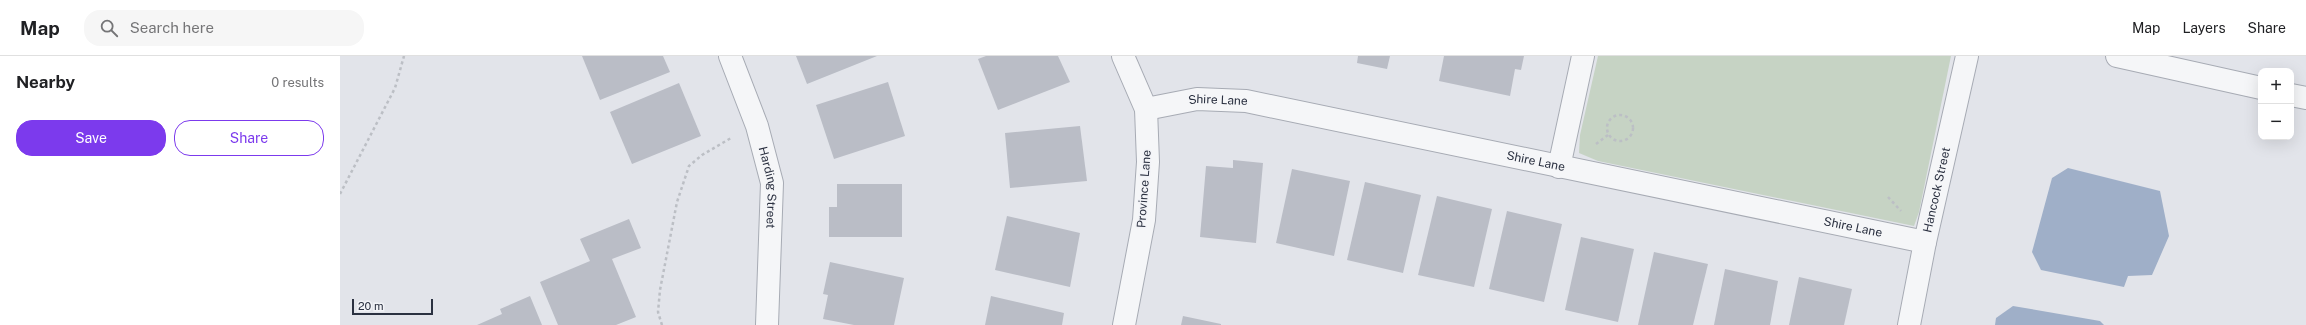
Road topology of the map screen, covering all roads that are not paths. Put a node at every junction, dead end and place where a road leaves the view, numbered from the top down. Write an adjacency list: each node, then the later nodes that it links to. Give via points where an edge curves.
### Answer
1 (730, 56): 12 (street, Harding Street, via 757,126 772,183)
2 (1123, 56): 9 (street, Province Lane)
3 (1583, 56): 10 (street)
4 (1967, 56): 11 (street, Hancock Street)
5 (2117, 56): 6 (street)
6 (2258, 87)
7 (2294, 96): 8 (street)
8 (2306, 98)
9 (1146, 109): 10 (street, Shire Lane, via 1197,99 1246,101); 13 (street, Province Lane, via 1148,162 1144,220)
10 (1559, 167): 11 (street, Shire Lane)
11 (1925, 242): 14 (street, Hancock Street)
12 (767, 325)
13 (1124, 325)
14 (1909, 325)

